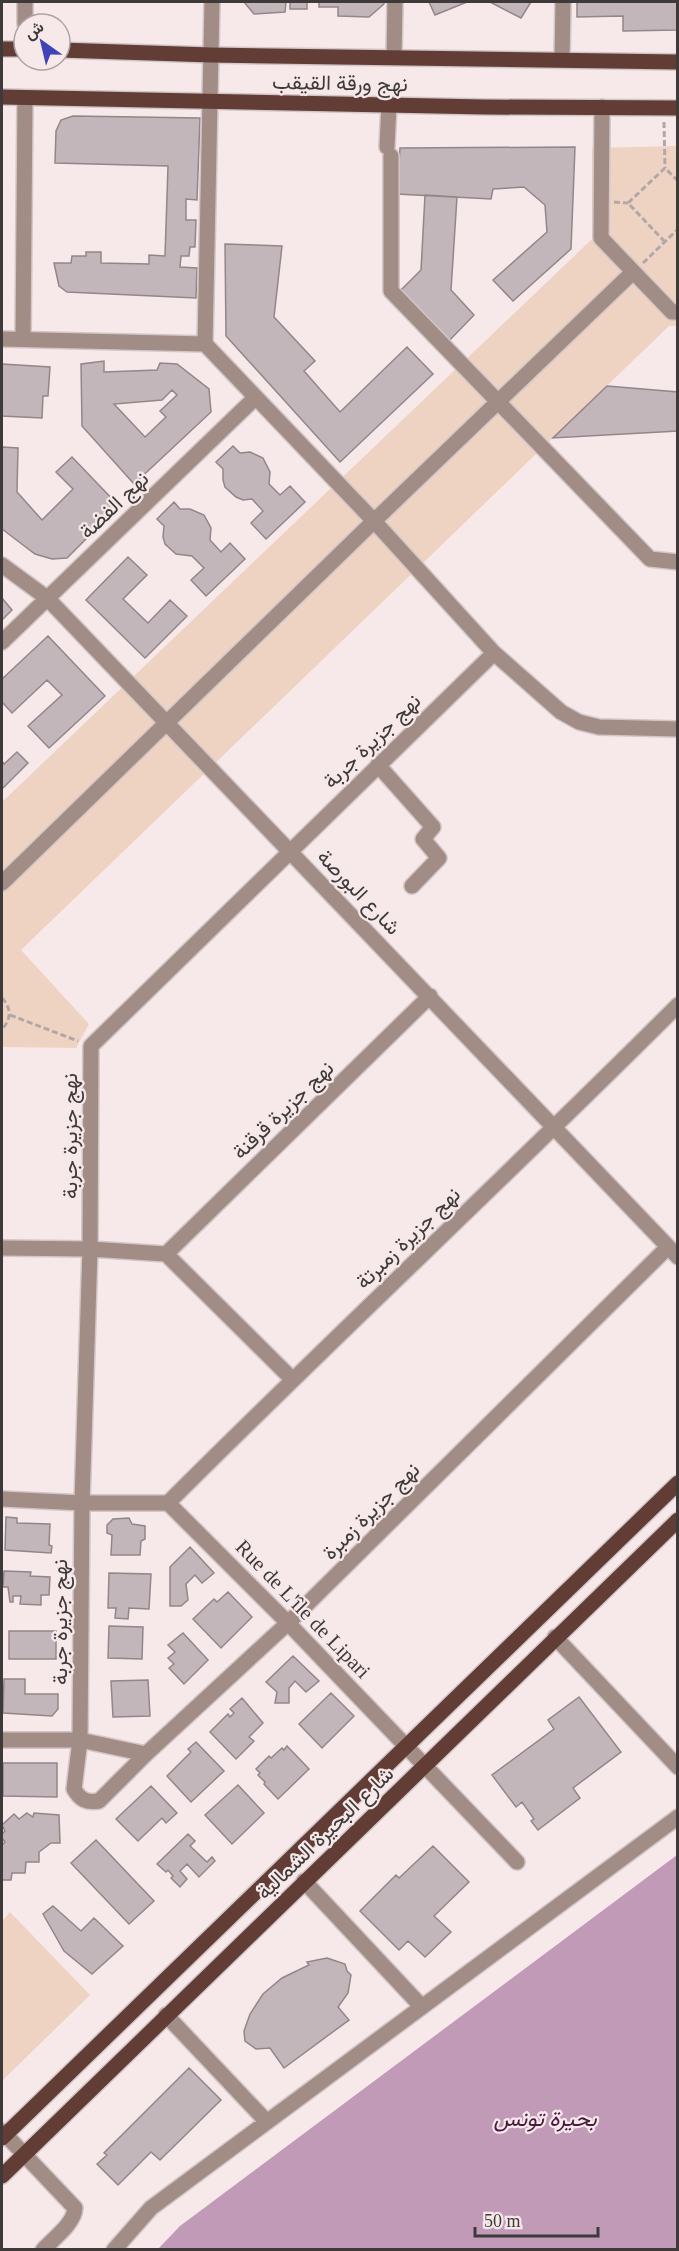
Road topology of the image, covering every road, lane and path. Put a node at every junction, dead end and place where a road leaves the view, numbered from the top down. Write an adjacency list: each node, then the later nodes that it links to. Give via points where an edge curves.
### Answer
1 (213, 2): 5 (street)
2 (395, 2): 6 (street)
3 (563, 2): 7 (street)
4 (72, 50): 5 (main road, نهج ورقة القيقب)
5 (211, 55): 6 (main road, نهج ورقة القيقب); 11 (street)
6 (394, 57): 7 (main road, نهج ورقة القيقب)
7 (562, 60): 8 (main road, نهج ورقة القيقب)
8 (678, 62)
9 (2, 98): 10 (main road, نهج ورقة القيقب)
10 (25, 98): 11 (main road, نهج ورقة القيقب); 22 (street)
11 (210, 101): 12 (main road, نهج ورقة القيقب); 23 (street)
12 (389, 104): 13 (main road, نهج ورقة القيقب); 25 (street, via 391,291)
13 (602, 106): 14 (main road, نهج ورقة القيقب); 19 (street, via 601,238)
14 (671, 108): 15 (path)
15 (665, 168): 16 (path); 18 (path, via 628,203)
16 (678, 181)
17 (678, 229): 18 (path)
18 (665, 242): 19 (path)
19 (633, 272): 20 (street, via 672,312); 25 (street)
20 (678, 312)
21 (2, 339): 22 (street)
22 (23, 339): 23 (street)
23 (204, 344): 24 (street)
24 (255, 398): 26 (street); 29 (street, نهج الفضة)
25 (498, 402): 26 (street); 27 (street, via 650,559)
26 (374, 521): 31 (street); 32 (street)
27 (678, 562)
28 (2, 565): 29 (street, شارع البورصة)
29 (47, 598): 30 (street, نهج الفضة); 32 (street, شارع البورصة)
30 (2, 642)
31 (494, 653): 33 (street, via 561,712 579,722 599,727); 34 (street, نهج جزيرة جربة)
32 (166, 723): 35 (street, شارع البورصة); 36 (street)
33 (678, 729)
34 (378, 765): 35 (street, نهج جزيرة جربة); 37 (street, via 433,827 423,839 439,858)
35 (290, 850): 38 (street, شارع البورصة); 43 (street, نهج جزيرة جربة)
36 (2, 884)
37 (412, 886)
38 (430, 996): 44 (street, شارع البورصة); 48 (street, نهج جزيرة قرقنة)
39 (2, 998): 41 (path)
40 (678, 1005): 44 (street, نهج جزيرة زمبرتة)
41 (10, 1016): 42 (path); 43 (path)
42 (2, 1029)
43 (91, 1046): 46 (street, نهج جزيرة جربة)
44 (554, 1128): 47 (street, شارع البورصة); 49 (street, نهج جزيرة زمبرتة)
45 (2, 1248): 46 (street)
46 (90, 1249): 48 (street); 52 (street, نهج جزيرة جربة)
47 (673, 1252): 55 (street, نهج جزيرة زمبرة)
48 (166, 1254): 49 (street)
49 (292, 1378): 53 (street, نهج جزيرة زمبرتة)
50 (678, 1483): 59 (main road, شارع البحيرة الشمالية)
51 (2, 1499): 52 (street)
52 (82, 1503): 53 (street); 58 (street, نهج جزيرة جربة)
53 (168, 1503): 55 (street, Rue de L'île de Lipari)
54 (678, 1520): 56 (main road, شارع البحيرة الشمالية)
55 (288, 1623): 59 (street, Rue de L'île de Lipari); 60 (street, نهج جزيرة زمبرة)
56 (555, 1637): 61 (main road, شارع البحيرة الشمالية); 62 (street)
57 (2, 1740): 58 (street)
58 (80, 1740): 60 (street); 63 (street, نهج جزيرة جربة, via 74,1789 84,1801)
59 (406, 1747): 61 (street, Rue de L'île de Lipari); 70 (main road, شارع البحيرة الشمالية)
60 (146, 1754): 63 (street, نهج جزيرة زمبرة)
61 (424, 1766): 65 (street, Rue de L'île de Lipari); 66 (main road, شارع البحيرة الشمالية)
62 (678, 1767)
63 (99, 1801)
64 (678, 1817): 67 (street)
65 (517, 1862)
66 (304, 1881): 67 (street); 68 (main road, شارع البحيرة الشمالية)
67 (422, 2007): 69 (street)
68 (166, 2015): 69 (street); 71 (main road, شارع البحيرة الشمالية)
69 (267, 2122): 74 (street, via 151,2208)
70 (3, 2135): 71 (street)
71 (24, 2154): 72 (main road, شارع البحيرة الشمالية); 73 (street, via 75,2208 69,2223)
72 (2, 2176)
73 (43, 2250)
74 (114, 2250)

